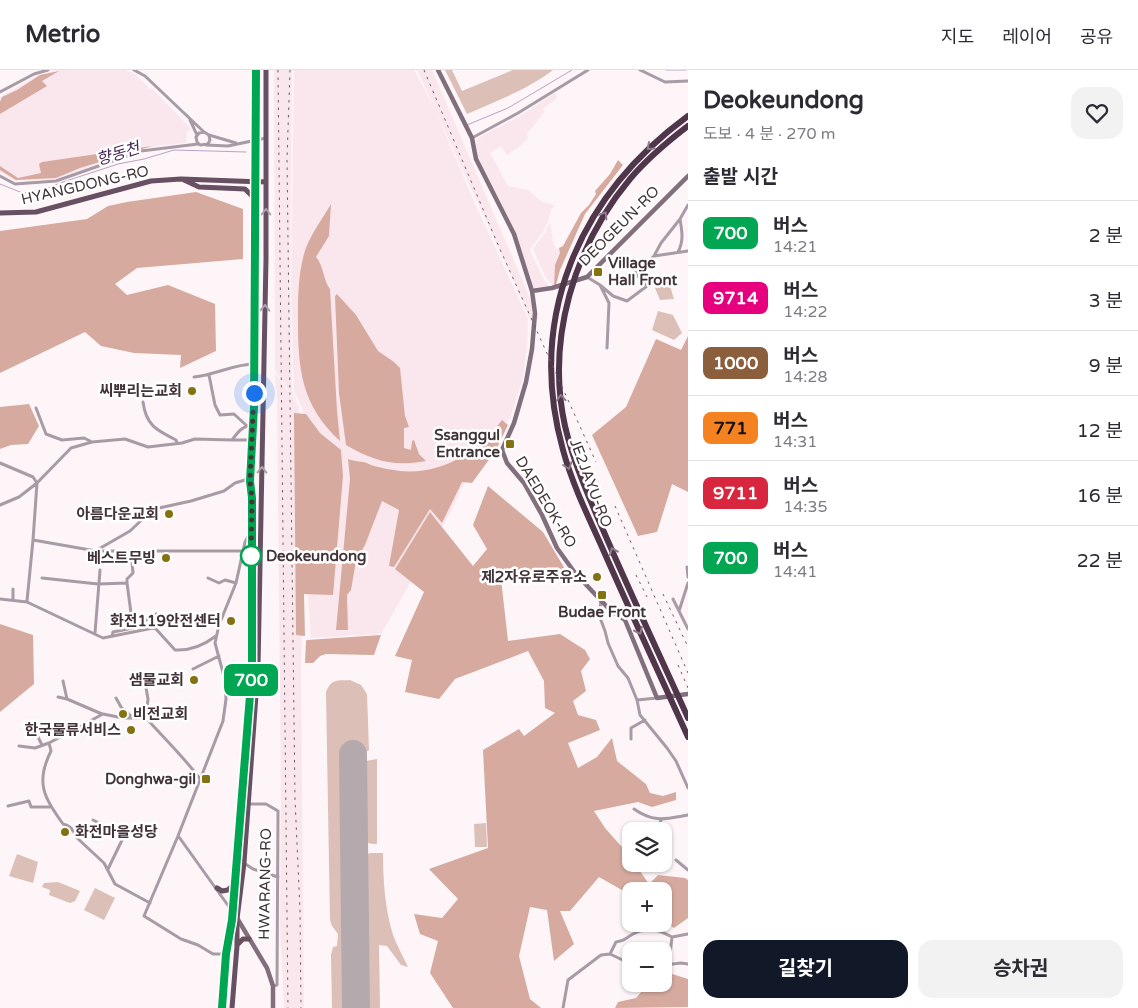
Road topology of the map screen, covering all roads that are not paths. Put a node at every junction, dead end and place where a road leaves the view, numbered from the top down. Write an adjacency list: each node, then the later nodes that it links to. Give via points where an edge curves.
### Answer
1 (48, 70): 9 (street)
2 (134, 70): 11 (street, via 145,76)
3 (256, 70): 18 (main road)
4 (266, 70): 17 (main road)
5 (438, 70): 16 (street, DAEDEOK-RO)
6 (588, 70): 16 (street, via 518,114)
7 (640, 70): 8 (street, via 666,82)
8 (688, 81)
9 (0, 92)
10 (688, 116): 95 (highway, JE2JAYU-RO, one-way to 95, via 625,172 584,234 560,297 554,323 552,371 558,432 570,474)
11 (190, 119): 13 (street); 14 (street)
12 (688, 126): 92 (highway, JE2JAYU-RO, one-way to 12, via 579,473 565,425 559,364 562,328 570,293 592,235 620,192 648,160)
13 (204, 132): 14 (street); 15 (street)
14 (197, 135): 20 (street)
15 (209, 135): 19 (street); 21 (street)
16 (471, 137): 36 (street, DAEDEOK-RO, via 476,159 514,234)
17 (266, 138): 18 (street); 26 (main road)
18 (256, 140): 19 (street); 25 (main road)
19 (236, 143): 21 (street)
20 (198, 144): 21 (street); 22 (street, via 140,152 56,181 15,184)
21 (206, 145)
22 (0, 176)
23 (688, 176): 34 (street, DEOGEUN-RO)
24 (181, 179): 25 (main road, HYANGDONG-RO); 27 (main road, via 199,187 245,189); 29 (main road, HYANGDONG-RO, via 150,182 36,212)
25 (255, 182): 26 (main road, HYANGDONG-RO); 27 (main road)
26 (266, 182): 102 (main road, one-way to 26, via 258,667)
27 (255, 200): 38 (main road)
28 (688, 205): 30 (street)
29 (0, 214)
30 (680, 219): 32 (street, via 683,233); 33 (street)
31 (688, 251): 32 (street)
32 (678, 252): 33 (street)
33 (654, 256): 35 (street, via 635,273 647,286 627,301 613,296)
34 (587, 277): 35 (street); 36 (street, DEOGEUN-RO)
35 (600, 285): 37 (street, via 609,303)
36 (532, 291): 70 (street, DAEDEOK-RO, via 535,313 526,382 502,450 507,463 524,483 557,548)
37 (606, 348)
38 (254, 364): 39 (street); 43 (main road)
39 (209, 375): 40 (street); 43 (street, via 220,415 234,414)
40 (194, 377)
41 (143, 402): 47 (street, via 145,415 157,430)
42 (36, 408): 46 (street, via 46,434 62,440 84,438)
43 (250, 425): 44 (street, via 240,430); 45 (main road)
44 (232, 440): 45 (street); 47 (street, via 195,439)
45 (252, 440): 49 (main road)
46 (92, 442): 47 (street, via 125,439 148,447); 50 (street, via 71,448)
47 (177, 443)
48 (0, 463): 50 (street, via 33,477)
49 (250, 481): 52 (main road); 54 (street, via 235,483 210,496 150,512 130,531)
50 (37, 483): 51 (street, via 19,498); 53 (street)
51 (0, 505)
52 (251, 530): 56 (street); 115 (main road, via 252,670)
53 (32, 540): 54 (street); 71 (street)
54 (96, 551): 55 (street)
55 (132, 551): 56 (street); 62 (street, via 133,572)
56 (243, 551): 63 (street)
57 (686, 567): 59 (street)
58 (100, 570): 65 (street)
59 (688, 577)
60 (42, 578): 65 (street)
61 (208, 578): 63 (street, via 219,583 225,580)
62 (127, 583): 65 (street); 74 (street)
63 (236, 583): 77 (street)
64 (688, 583): 72 (street)
65 (98, 584): 76 (street)
66 (13, 589): 68 (street)
67 (0, 598): 68 (street)
68 (13, 599): 71 (street)
69 (673, 599): 72 (street)
70 (601, 600): 86 (street, DAEDEOK-RO, via 625,620); 88 (street, via 599,615 608,643)
71 (27, 602): 76 (street)
72 (678, 611): 75 (street)
73 (156, 614): 74 (street)
74 (133, 628): 78 (street, via 113,632)
75 (688, 629)
76 (95, 633): 78 (street, via 103,638)
77 (217, 635): 78 (street, via 203,645 182,650 175,650 156,629); 79 (street, via 215,643)
78 (111, 636)
79 (219, 656): 80 (street); 100 (street, via 225,680 223,720)
80 (193, 669)
81 (63, 681): 87 (street)
82 (145, 682): 91 (street, via 148,699)
83 (688, 694): 86 (street)
84 (58, 697): 87 (street)
85 (116, 698): 90 (street)
86 (657, 698): 88 (street)
87 (67, 699): 89 (street)
88 (637, 700): 93 (street, via 640,715)
89 (103, 714): 90 (street); 97 (street)
90 (131, 718): 91 (street)
91 (146, 718): 100 (street)
92 (688, 718)
93 (645, 720): 96 (street, via 630,728); 101 (street, via 676,762)
94 (37, 735): 98 (street)
95 (688, 737)
96 (631, 739)
97 (49, 742): 98 (street); 104 (street, via 51,751 43,772 43,786)
98 (42, 745): 99 (street, via 35,748)
99 (19, 746)
100 (201, 779): 109 (street)
101 (688, 788)
102 (248, 804): 111 (main road); 114 (street, HWARANG-RO, via 266,804 278,811)
103 (8, 806): 104 (street, via 29,800 31,807)
104 (51, 807): 112 (street, via 63,824 74,831)
105 (634, 809): 108 (street, via 646,817)
106 (688, 815): 108 (street)
107 (93, 820): 112 (street, via 124,836)
108 (661, 820)
109 (178, 836): 116 (street); 117 (street)
110 (676, 860): 113 (street)
111 (244, 863): 114 (street); 119 (main road)
112 (108, 870): 117 (street, via 116,885)
113 (688, 870)
114 (278, 877): 130 (street, HWARANG-RO, via 277,985)
115 (234, 883): 116 (main road, via 228,890); 118 (main road)
116 (217, 888): 118 (street)
117 (150, 903): 125 (street, via 144,916 213,954)
118 (232, 911): 119 (street, HWARANG-RO); 125 (main road)
119 (237, 919): 122 (street, HWARANG-RO); 124 (main road)
120 (688, 934): 121 (street)
121 (672, 937): 123 (street); 126 (street, via 657,929 643,930 616,942)
122 (249, 939): 124 (main road, via 243,939); 130 (street, HWARANG-RO, via 264,962)
123 (671, 942)
124 (237, 946): 132 (main road)
125 (226, 954): 131 (main road)
126 (610, 954): 127 (street); 134 (street, via 600,955 568,980)
127 (622, 960)
128 (672, 964): 129 (street)
129 (688, 964)
130 (273, 986): 133 (street, HWARANG-RO)
131 (222, 1008)
132 (232, 1008)
133 (273, 1008)
134 (564, 1008)

